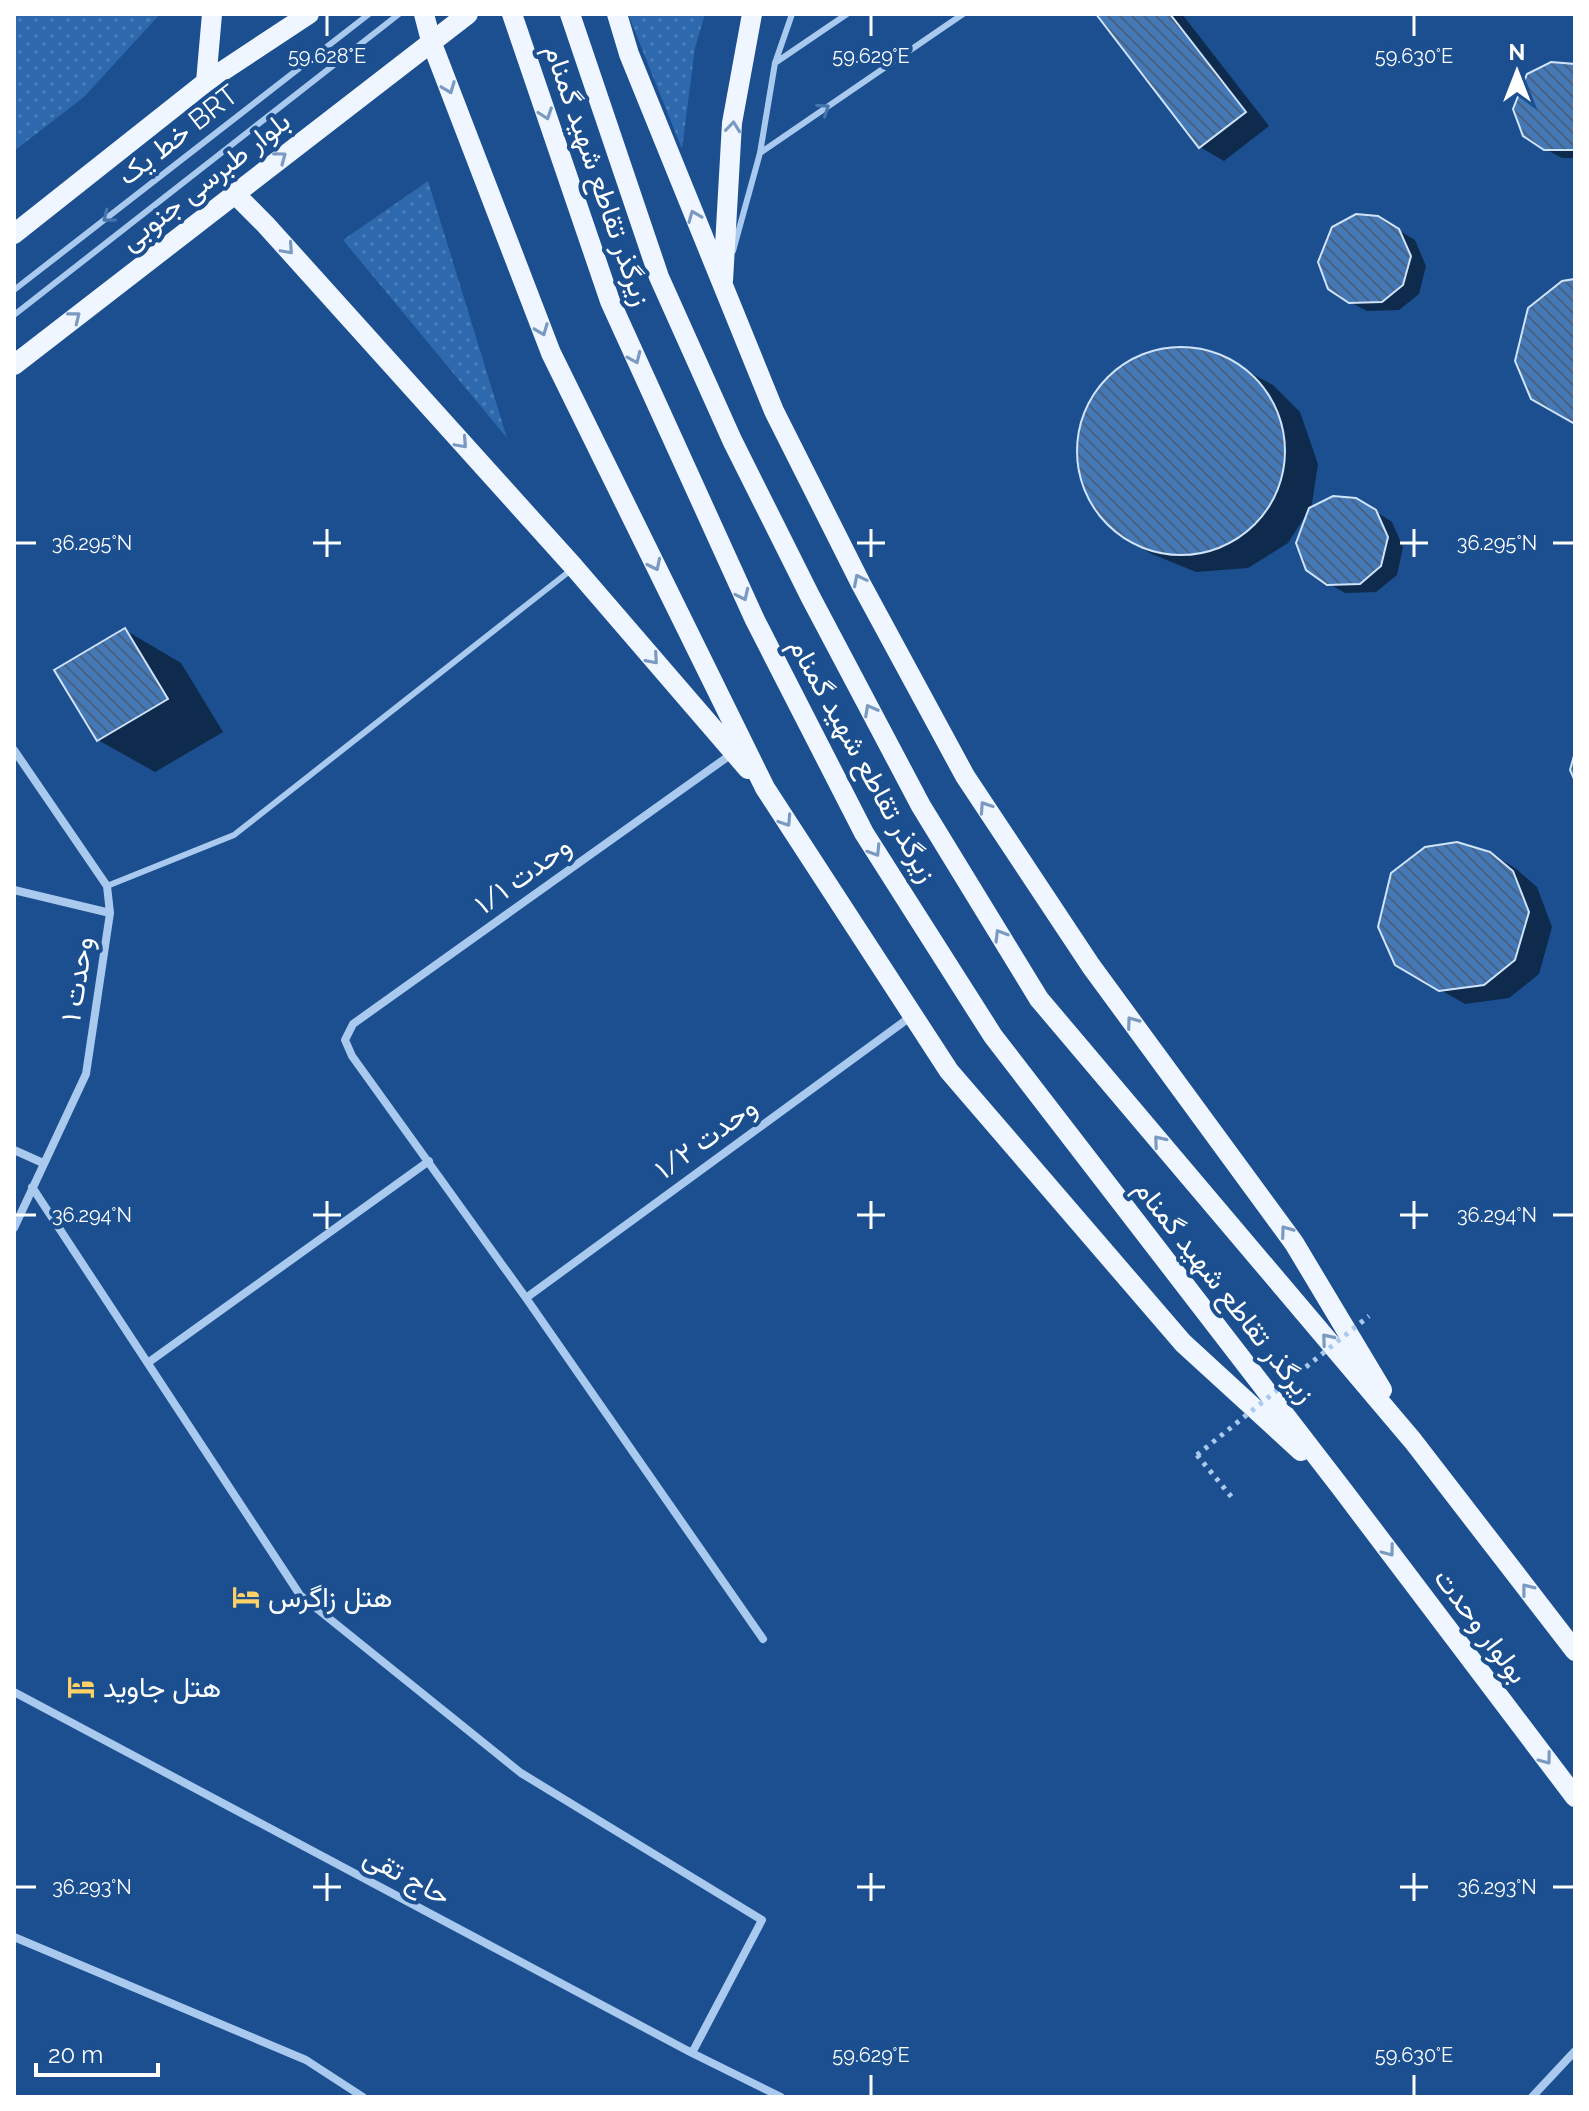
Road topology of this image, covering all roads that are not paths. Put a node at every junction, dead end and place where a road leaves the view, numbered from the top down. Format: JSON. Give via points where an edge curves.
{"nodes":[{"id":1,"x":212,"y":14,"type":"edge"},
{"id":2,"x":309,"y":14,"type":"edge"},
{"id":3,"x":369,"y":14,"type":"edge"},
{"id":4,"x":399,"y":14,"type":"edge"},
{"id":5,"x":424,"y":14,"type":"edge"},
{"id":6,"x":512,"y":14,"type":"edge"},
{"id":7,"x":570,"y":14,"type":"edge"},
{"id":8,"x":617,"y":14,"type":"edge"},
{"id":9,"x":752,"y":14,"type":"edge"},
{"id":10,"x":792,"y":14,"type":"edge"},
{"id":11,"x":847,"y":14,"type":"edge"},
{"id":12,"x":963,"y":14,"type":"edge"},
{"id":13,"x":461,"y":19,"type":"edge"},
{"id":14,"x":431,"y":41,"type":"junction"},
{"id":15,"x":775,"y":63,"type":"junction"},
{"id":16,"x":206,"y":82,"type":"junction"},
{"id":17,"x":760,"y":153,"type":"junction"},
{"id":18,"x":234,"y":193,"type":"junction"},
{"id":19,"x":14,"y":234,"type":"edge"},
{"id":20,"x":723,"y":289,"type":"junction"},
{"id":21,"x":14,"y":290,"type":"edge"},
{"id":22,"x":14,"y":315,"type":"edge"},
{"id":23,"x":14,"y":365,"type":"edge"},
{"id":24,"x":574,"y":567,"type":"junction"},
{"id":25,"x":14,"y":750,"type":"edge"},
{"id":26,"x":734,"y":752,"type":"junction"},
{"id":27,"x":765,"y":788,"type":"junction"},
{"id":28,"x":107,"y":886,"type":"junction"},
{"id":29,"x":14,"y":890,"type":"edge"},
{"id":30,"x":110,"y":913,"type":"junction"},
{"id":31,"x":913,"y":1015,"type":"junction"},
{"id":32,"x":14,"y":1150,"type":"edge"},
{"id":33,"x":429,"y":1161,"type":"junction"},
{"id":34,"x":43,"y":1163,"type":"junction"},
{"id":35,"x":32,"y":1187,"type":"junction"},
{"id":36,"x":14,"y":1228,"type":"edge"},
{"id":37,"x":526,"y":1298,"type":"junction"},
{"id":38,"x":149,"y":1362,"type":"junction"},
{"id":39,"x":1413,"y":1441,"type":"junction"},
{"id":40,"x":1342,"y":1489,"type":"junction"},
{"id":41,"x":763,"y":1639,"type":"dead end"},
{"id":42,"x":1575,"y":1651,"type":"edge"},
{"id":43,"x":14,"y":1692,"type":"edge"},
{"id":44,"x":1575,"y":1797,"type":"edge"},
{"id":45,"x":14,"y":1937,"type":"edge"},
{"id":46,"x":1575,"y":2051,"type":"edge"},
{"id":47,"x":692,"y":2053,"type":"junction"},
{"id":48,"x":363,"y":2097,"type":"edge"},
{"id":49,"x":781,"y":2097,"type":"edge"},
{"id":50,"x":1532,"y":2097,"type":"edge"}],
"edges":[{"from":1,"to":16,"type":"main road"},
{"from":2,"to":16,"type":"main road"},
{"from":3,"to":21,"type":"lane","name":"خط یک BRT","one_way":true},
{"from":4,"to":22,"type":"lane","name":"خط یک BRT"},
{"from":5,"to":14,"type":"main road"},
{"from":6,"to":40,"type":"main road","name":"زیرگذر تقاطع شهید گمنام","one_way":true,"via":[[610,301],[755,620],[864,833],[993,1036]]},
{"from":39,"to":7,"type":"main road","name":"زیرگذر تقاطع شهید گمنام","one_way":true,"via":[[1039,999],[921,806],[738,453],[659,277]]},
{"from":20,"to":8,"type":"main road","one_way":true},
{"from":20,"to":9,"type":"main road","one_way":true,"via":[[732,123]]},
{"from":10,"to":15,"type":"lane"},
{"from":11,"to":15,"type":"lane"},
{"from":17,"to":12,"type":"lane","one_way":true},
{"from":13,"to":14,"type":"main road","name":"بلوار طبرسی جنوبی"},
{"from":18,"to":14,"type":"main road","name":"بلوار طبرسی جنوبی","one_way":true},
{"from":14,"to":27,"type":"main road","one_way":true,"via":[[551,353]]},
{"from":15,"to":17,"type":"lane"},
{"from":16,"to":19,"type":"main road"},
{"from":17,"to":20,"type":"lane"},
{"from":23,"to":18,"type":"main road","name":"بلوار طبرسی جنوبی","one_way":true},
{"from":18,"to":24,"type":"main road","one_way":true},
{"from":39,"to":20,"type":"main road","one_way":true,"via":[[1294,1243],[1091,966],[965,776],[788,438]]},
{"from":24,"to":26,"type":"main road","one_way":true},
{"from":24,"to":28,"type":"lane","via":[[234,835]]},
{"from":25,"to":28,"type":"street","name":"وحدت ۱"},
{"from":26,"to":27,"type":"main road"},
{"from":26,"to":33,"type":"street","name":"وحدت ۱/۱","via":[[353,1024],[345,1040],[352,1056]]},
{"from":27,"to":31,"type":"main road","one_way":true},
{"from":28,"to":30,"type":"street","name":"وحدت ۱"},
{"from":29,"to":30,"type":"street"},
{"from":30,"to":34,"type":"street","name":"وحدت ۱","via":[[86,1074]]},
{"from":31,"to":37,"type":"street","name":"وحدت ۱/۲"},
{"from":31,"to":40,"type":"main road","via":[[949,1071],[1183,1343]]},
{"from":32,"to":34,"type":"street"},
{"from":33,"to":37,"type":"street"},
{"from":33,"to":38,"type":"street"},
{"from":34,"to":35,"type":"street","name":"وحدت ۱"},
{"from":35,"to":36,"type":"street","name":"وحدت ۱"},
{"from":35,"to":38,"type":"street"},
{"from":37,"to":41,"type":"street"},
{"from":38,"to":47,"type":"street","via":[[300,1595],[521,1773],[762,1920]]},
{"from":42,"to":39,"type":"main road","name":"بولوار وحدت","one_way":true},
{"from":40,"to":44,"type":"main road","name":"بولوار وحدت","one_way":true},
{"from":43,"to":47,"type":"street","name":"حاج تقی"},
{"from":45,"to":48,"type":"street","via":[[306,2060]]},
{"from":46,"to":50,"type":"street"},
{"from":47,"to":49,"type":"street","name":"حاج تقی"}]}
